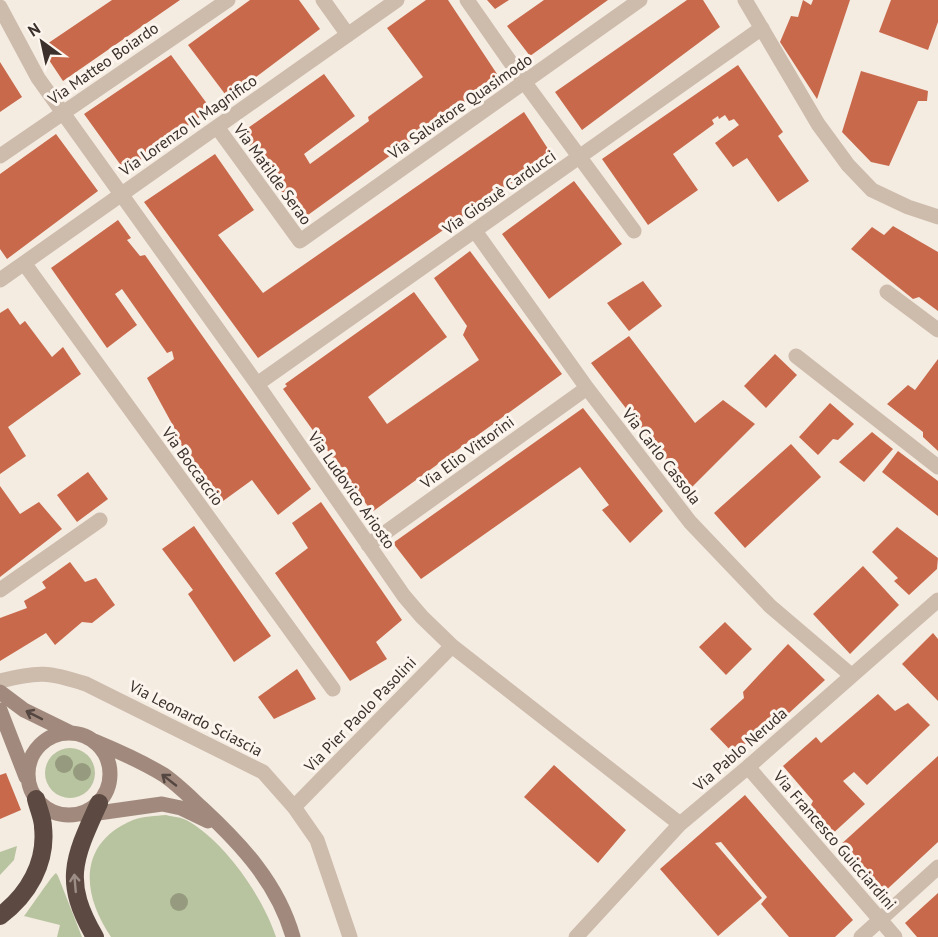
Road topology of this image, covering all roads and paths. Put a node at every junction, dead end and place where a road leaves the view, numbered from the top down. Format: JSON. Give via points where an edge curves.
{"nodes":[{"id":1,"x":323,"y":0,"type":"edge"},
{"id":2,"x":397,"y":0,"type":"edge"},
{"id":3,"x":467,"y":0,"type":"edge"},
{"id":4,"x":640,"y":0,"type":"edge"},
{"id":5,"x":745,"y":0,"type":"edge"},
{"id":6,"x":218,"y":3,"type":"edge"},
{"id":7,"x":0,"y":7,"type":"edge"},
{"id":8,"x":762,"y":28,"type":"junction"},
{"id":9,"x":348,"y":35,"type":"junction"},
{"id":10,"x":525,"y":83,"type":"junction"},
{"id":11,"x":63,"y":112,"type":"junction"},
{"id":12,"x":217,"y":127,"type":"junction"},
{"id":13,"x":0,"y":156,"type":"edge"},
{"id":14,"x":579,"y":157,"type":"junction"},
{"id":15,"x":120,"y":195,"type":"junction"},
{"id":16,"x":938,"y":216,"type":"edge"},
{"id":17,"x":475,"y":231,"type":"junction"},
{"id":18,"x":634,"y":231,"type":"dead end"},
{"id":19,"x":300,"y":242,"type":"joint"},
{"id":20,"x":24,"y":263,"type":"junction"},
{"id":21,"x":0,"y":280,"type":"edge"},
{"id":22,"x":887,"y":292,"type":"dead end"},
{"id":23,"x":938,"y":330,"type":"edge"},
{"id":24,"x":796,"y":356,"type":"dead end"},
{"id":25,"x":257,"y":384,"type":"junction"},
{"id":26,"x":587,"y":388,"type":"junction"},
{"id":27,"x":938,"y":466,"type":"edge"},
{"id":28,"x":100,"y":520,"type":"dead end"},
{"id":29,"x":368,"y":546,"type":"junction"},
{"id":30,"x":0,"y":590,"type":"edge"},
{"id":31,"x":938,"y":600,"type":"edge"},
{"id":32,"x":452,"y":646,"type":"junction"},
{"id":33,"x":851,"y":675,"type":"junction"},
{"id":34,"x":0,"y":681,"type":"edge"},
{"id":35,"x":333,"y":689,"type":"dead end"},
{"id":36,"x":0,"y":692,"type":"edge"},
{"id":37,"x":0,"y":710,"type":"edge"},
{"id":38,"x":71,"y":733,"type":"junction"},
{"id":39,"x":94,"y":741,"type":"junction"},
{"id":40,"x":748,"y":767,"type":"junction"},
{"id":41,"x":33,"y":793,"type":"junction"},
{"id":42,"x":294,"y":807,"type":"junction"},
{"id":43,"x":96,"y":809,"type":"junction"},
{"id":44,"x":680,"y":824,"type":"junction"},
{"id":45,"x":229,"y":833,"type":"junction"},
{"id":46,"x":938,"y":867,"type":"edge"},
{"id":47,"x":0,"y":916,"type":"edge"},
{"id":48,"x":880,"y":920,"type":"junction"},
{"id":49,"x":96,"y":937,"type":"edge"},
{"id":50,"x":293,"y":937,"type":"edge"},
{"id":51,"x":350,"y":937,"type":"edge"},
{"id":52,"x":576,"y":937,"type":"edge"},
{"id":53,"x":861,"y":937,"type":"edge"},
{"id":54,"x":895,"y":937,"type":"edge"}],
"edges":[{"from":1,"to":9,"type":"street"},
{"from":2,"to":9,"type":"street","name":"Via Lorenzo Il Magnifico"},
{"from":3,"to":10,"type":"street"},
{"from":4,"to":10,"type":"street","name":"Via Salvatore Quasimodo"},
{"from":5,"to":8,"type":"street"},
{"from":6,"to":11,"type":"street","name":"Via Matteo Boiardo"},
{"from":7,"to":11,"type":"street","name":"Via Ludovico Ariosto","via":[[38,78]]},
{"from":8,"to":14,"type":"street","name":"Via Giosuè Carducci"},
{"from":8,"to":16,"type":"street","via":[[818,124],[848,165],[872,190]]},
{"from":9,"to":12,"type":"street","name":"Via Lorenzo Il Magnifico"},
{"from":10,"to":14,"type":"street"},
{"from":10,"to":19,"type":"street","name":"Via Salvatore Quasimodo"},
{"from":11,"to":13,"type":"street","name":"Via Matteo Boiardo"},
{"from":11,"to":15,"type":"street","name":"Via Ludovico Ariosto"},
{"from":12,"to":15,"type":"street","name":"Via Lorenzo Il Magnifico"},
{"from":12,"to":19,"type":"street","name":"Via Matilde Serao"},
{"from":14,"to":17,"type":"street","name":"Via Giosuè Carducci"},
{"from":14,"to":18,"type":"street"},
{"from":15,"to":20,"type":"street","name":"Via Lorenzo Il Magnifico"},
{"from":15,"to":25,"type":"street","name":"Via Ludovico Ariosto"},
{"from":17,"to":25,"type":"street","name":"Via Giosuè Carducci"},
{"from":17,"to":26,"type":"street","name":"Via Carlo Cassola"},
{"from":20,"to":21,"type":"street","name":"Via Lorenzo Il Magnifico"},
{"from":20,"to":35,"type":"street","name":"Via Boccaccio"},
{"from":22,"to":23,"type":"street"},
{"from":24,"to":27,"type":"street"},
{"from":25,"to":29,"type":"street","name":"Via Ludovico Ariosto"},
{"from":26,"to":29,"type":"street","name":"Via Elio Vittorini"},
{"from":26,"to":33,"type":"street","name":"Via Carlo Cassola","via":[[690,522],[770,606]]},
{"from":28,"to":30,"type":"street"},
{"from":29,"to":32,"type":"street","name":"Via Ludovico Ariosto","via":[[422,618]]},
{"from":31,"to":33,"type":"street","name":"Via Pablo Neruda"},
{"from":32,"to":42,"type":"street","name":"Via Pier Paolo Pasolini"},
{"from":32,"to":44,"type":"street","name":"Via Ludovico Ariosto"},
{"from":33,"to":40,"type":"street","name":"Via Pablo Neruda"},
{"from":34,"to":42,"type":"street","name":"Via Leonardo Sciascia","via":[[29,674],[56,675],[86,684],[263,772]]},
{"from":38,"to":36,"type":"main road","one_way":true,"via":[[24,710]]},
{"from":37,"to":41,"type":"main road"},
{"from":38,"to":39,"type":"main road"},
{"from":38,"to":41,"type":"main road","via":[[46,740],[36,749],[28,774]]},
{"from":39,"to":43,"type":"main road","via":[[109,762],[111,777]]},
{"from":45,"to":39,"type":"main road","one_way":true,"via":[[166,777]]},
{"from":40,"to":44,"type":"street","name":"Via Pablo Neruda"},
{"from":40,"to":48,"type":"street","name":"Via Francesco Guicciardini"},
{"from":41,"to":43,"type":"main road","via":[[53,813],[74,816]]},
{"from":41,"to":47,"type":"highway","via":[[44,825],[44,849],[18,903]]},
{"from":42,"to":51,"type":"street","name":"Via Leonardo Sciascia","via":[[317,840]]},
{"from":43,"to":45,"type":"main road","via":[[162,804],[181,808]]},
{"from":49,"to":43,"type":"highway","one_way":true,"via":[[78,902],[73,879],[77,853]]},
{"from":44,"to":52,"type":"street","name":"Via Pablo Neruda"},
{"from":45,"to":50,"type":"main road","via":[[269,883],[287,915]]},
{"from":46,"to":48,"type":"street"},
{"from":48,"to":53,"type":"street"},
{"from":48,"to":54,"type":"street","name":"Via Francesco Guicciardini"}]}
